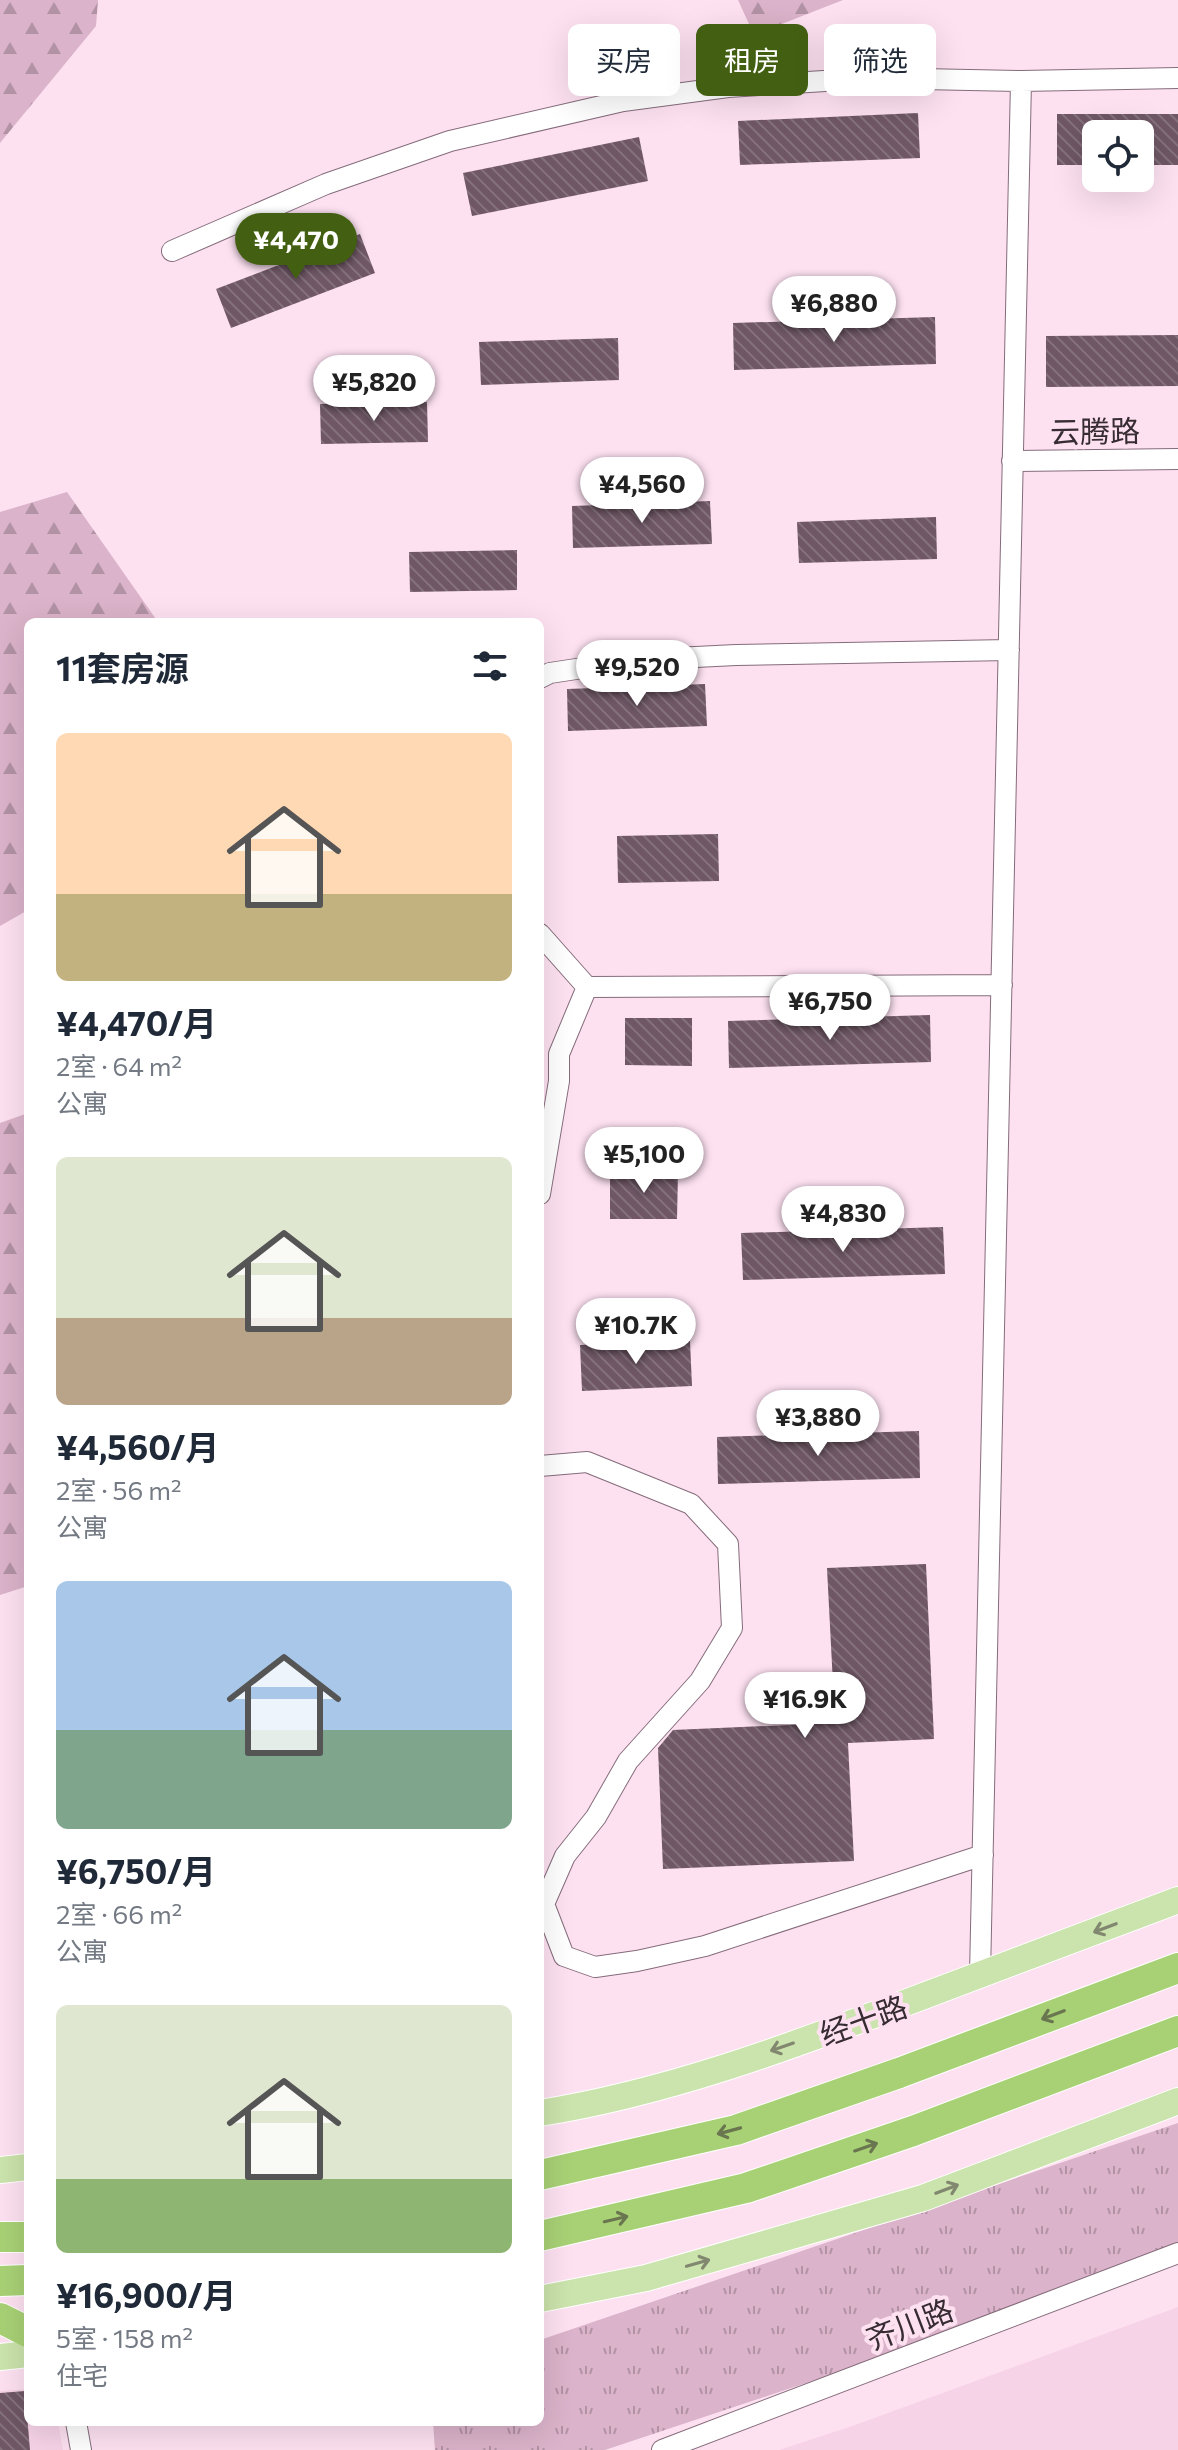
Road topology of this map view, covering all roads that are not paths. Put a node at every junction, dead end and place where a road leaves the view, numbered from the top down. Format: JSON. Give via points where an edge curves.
{"nodes":[{"id":1,"x":1178,"y":78,"type":"edge"},
{"id":2,"x":1021,"y":81,"type":"junction"},
{"id":3,"x":172,"y":251,"type":"dead end"},
{"id":4,"x":1178,"y":459,"type":"edge"},
{"id":5,"x":1012,"y":461,"type":"junction"},
{"id":6,"x":1009,"y":650,"type":"junction"},
{"id":7,"x":544,"y":676,"type":"edge"},
{"id":8,"x":544,"y":939,"type":"edge"},
{"id":9,"x":1002,"y":985,"type":"junction"},
{"id":10,"x":587,"y":987,"type":"junction"},
{"id":11,"x":544,"y":1170,"type":"edge"},
{"id":12,"x":544,"y":1466,"type":"edge"},
{"id":13,"x":983,"y":1855,"type":"junction"},
{"id":14,"x":1178,"y":1900,"type":"edge"},
{"id":15,"x":544,"y":1904,"type":"edge"},
{"id":16,"x":544,"y":1904,"type":"edge"},
{"id":17,"x":1178,"y":1968,"type":"edge"},
{"id":18,"x":980,"y":1975,"type":"junction"},
{"id":19,"x":1178,"y":2031,"type":"edge"},
{"id":20,"x":1178,"y":2101,"type":"edge"},
{"id":21,"x":544,"y":2112,"type":"edge"},
{"id":22,"x":24,"y":2167,"type":"edge"},
{"id":23,"x":0,"y":2170,"type":"edge"},
{"id":24,"x":544,"y":2174,"type":"edge"},
{"id":25,"x":544,"y":2235,"type":"edge"},
{"id":26,"x":0,"y":2237,"type":"edge"},
{"id":27,"x":24,"y":2237,"type":"edge"},
{"id":28,"x":1178,"y":2253,"type":"edge"},
{"id":29,"x":24,"y":2280,"type":"edge"},
{"id":30,"x":0,"y":2281,"type":"edge"},
{"id":31,"x":544,"y":2298,"type":"edge"},
{"id":32,"x":0,"y":2318,"type":"edge"},
{"id":33,"x":24,"y":2330,"type":"edge"},
{"id":34,"x":24,"y":2354,"type":"edge"},
{"id":35,"x":0,"y":2357,"type":"edge"},
{"id":36,"x":77,"y":2426,"type":"edge"},
{"id":37,"x":81,"y":2450,"type":"edge"},
{"id":38,"x":662,"y":2450,"type":"edge"}],
"edges":[{"from":1,"to":2,"type":"street"},
{"from":2,"to":3,"type":"street","via":[[873,78],[728,87],[623,101],[450,141],[326,184]]},
{"from":2,"to":5,"type":"street"},
{"from":4,"to":5,"type":"street","name":"云腾路"},
{"from":5,"to":6,"type":"street"},
{"from":6,"to":7,"type":"street","via":[[635,660]]},
{"from":6,"to":9,"type":"street"},
{"from":8,"to":10,"type":"street"},
{"from":9,"to":10,"type":"street"},
{"from":9,"to":13,"type":"street"},
{"from":10,"to":11,"type":"street","via":[[559,1054]]},
{"from":12,"to":16,"type":"street","via":[[587,1462],[691,1504],[728,1544],[732,1628],[700,1681],[628,1761],[596,1817],[565,1856]]},
{"from":13,"to":15,"type":"street","via":[[705,1946],[595,1967],[564,1956]]},
{"from":13,"to":18,"type":"street"},
{"from":14,"to":18,"type":"main road","name":"经十路","one_way":true},
{"from":17,"to":24,"type":"highway","name":"经十路","one_way":true,"via":[[736,2130]]},
{"from":18,"to":21,"type":"main road","name":"经十路","one_way":true,"via":[[705,2074]]},
{"from":25,"to":19,"type":"highway","one_way":true,"via":[[746,2188]]},
{"from":31,"to":20,"type":"main road","one_way":true,"via":[[646,2278],[923,2198]]},
{"from":22,"to":23,"type":"main road"},
{"from":26,"to":27,"type":"highway"},
{"from":28,"to":38,"type":"street","name":"齐川路"},
{"from":29,"to":30,"type":"highway"},
{"from":32,"to":33,"type":"highway"},
{"from":34,"to":35,"type":"main road"},
{"from":36,"to":37,"type":"street"}]}
